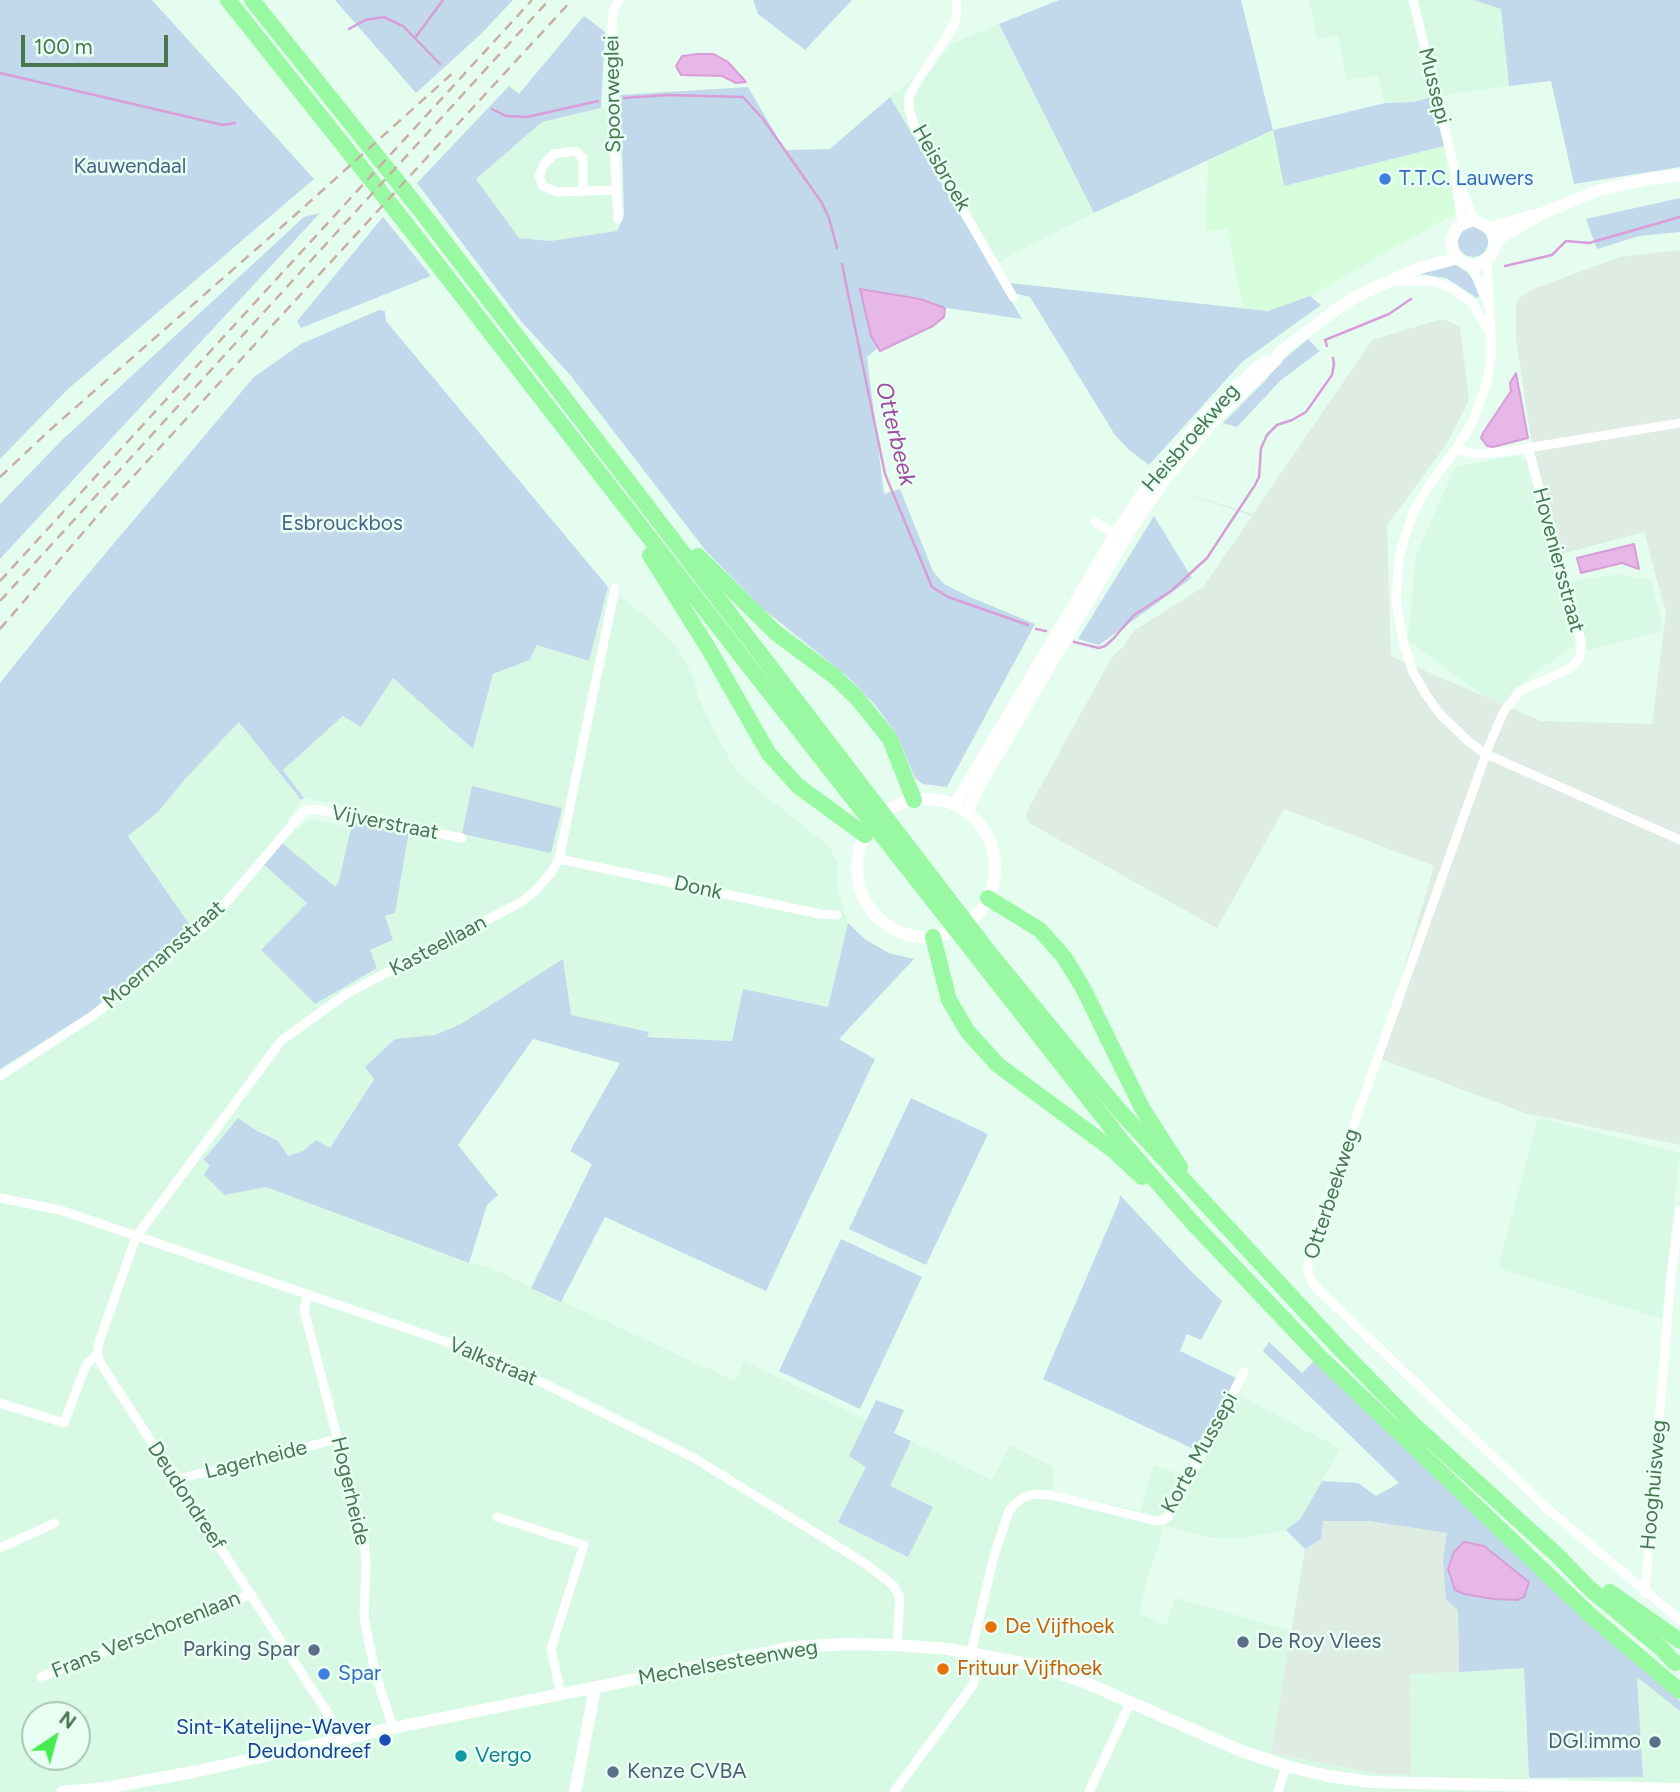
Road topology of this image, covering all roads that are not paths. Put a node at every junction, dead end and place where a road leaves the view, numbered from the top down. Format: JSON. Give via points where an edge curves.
{"nodes":[{"id":1,"x":228,"y":0,"type":"edge"},
{"id":2,"x":252,"y":0,"type":"edge"},
{"id":3,"x":619,"y":0,"type":"edge"},
{"id":4,"x":956,"y":0,"type":"edge"},
{"id":5,"x":1413,"y":0,"type":"edge"},
{"id":6,"x":1680,"y":175,"type":"edge"},
{"id":7,"x":583,"y":189,"type":"junction"},
{"id":8,"x":617,"y":190,"type":"junction"},
{"id":9,"x":1543,"y":212,"type":"junction"},
{"id":10,"x":618,"y":219,"type":"dead end"},
{"id":11,"x":1468,"y":222,"type":"junction"},
{"id":12,"x":1489,"y":228,"type":"junction"},
{"id":13,"x":1495,"y":244,"type":"junction"},
{"id":14,"x":1451,"y":245,"type":"junction"},
{"id":15,"x":1457,"y":258,"type":"junction"},
{"id":16,"x":1487,"y":260,"type":"junction"},
{"id":17,"x":1471,"y":265,"type":"junction"},
{"id":18,"x":1419,"y":268,"type":"junction"},
{"id":19,"x":1384,"y":283,"type":"junction"},
{"id":20,"x":1013,"y":297,"type":"dead end"},
{"id":21,"x":1490,"y":307,"type":"junction"},
{"id":22,"x":1491,"y":334,"type":"junction"},
{"id":23,"x":1680,"y":423,"type":"edge"},
{"id":24,"x":1528,"y":448,"type":"junction"},
{"id":25,"x":1456,"y":449,"type":"junction"},
{"id":26,"x":1095,"y":522,"type":"dead end"},
{"id":27,"x":642,"y":529,"type":"junction"},
{"id":28,"x":669,"y":533,"type":"junction"},
{"id":29,"x":1119,"y":538,"type":"junction"},
{"id":30,"x":615,"y":588,"type":"dead end"},
{"id":31,"x":1011,"y":722,"type":"junction"},
{"id":32,"x":1486,"y":754,"type":"junction"},
{"id":33,"x":915,"y":800,"type":"junction"},
{"id":34,"x":955,"y":805,"type":"junction"},
{"id":35,"x":307,"y":810,"type":"joint"},
{"id":36,"x":967,"y":813,"type":"junction"},
{"id":37,"x":865,"y":835,"type":"junction"},
{"id":38,"x":462,"y":838,"type":"dead end"},
{"id":39,"x":1680,"y":840,"type":"edge"},
{"id":40,"x":559,"y":859,"type":"junction"},
{"id":41,"x":988,"y":898,"type":"junction"},
{"id":42,"x":837,"y":915,"type":"dead end"},
{"id":43,"x":933,"y":937,"type":"junction"},
{"id":44,"x":986,"y":960,"type":"junction"},
{"id":45,"x":0,"y":1076,"type":"edge"},
{"id":46,"x":1197,"y":1195,"type":"junction"},
{"id":47,"x":1169,"y":1196,"type":"junction"},
{"id":48,"x":0,"y":1198,"type":"edge"},
{"id":49,"x":1680,"y":1210,"type":"edge"},
{"id":50,"x":136,"y":1237,"type":"junction"},
{"id":51,"x":307,"y":1296,"type":"junction"},
{"id":52,"x":97,"y":1354,"type":"junction"},
{"id":53,"x":1244,"y":1372,"type":"dead end"},
{"id":54,"x":0,"y":1403,"type":"edge"},
{"id":55,"x":338,"y":1439,"type":"junction"},
{"id":56,"x":174,"y":1480,"type":"junction"},
{"id":57,"x":497,"y":1517,"type":"dead end"},
{"id":58,"x":55,"y":1523,"type":"dead end"},
{"id":59,"x":1511,"y":1538,"type":"junction"},
{"id":60,"x":0,"y":1548,"type":"edge"},
{"id":61,"x":1558,"y":1556,"type":"junction"},
{"id":62,"x":1645,"y":1593,"type":"junction"},
{"id":63,"x":251,"y":1594,"type":"junction"},
{"id":64,"x":1680,"y":1620,"type":"edge"},
{"id":65,"x":1680,"y":1641,"type":"edge"},
{"id":66,"x":897,"y":1645,"type":"junction"},
{"id":67,"x":977,"y":1654,"type":"junction"},
{"id":68,"x":41,"y":1677,"type":"dead end"},
{"id":69,"x":595,"y":1688,"type":"junction"},
{"id":70,"x":1680,"y":1691,"type":"edge"},
{"id":71,"x":561,"y":1695,"type":"junction"},
{"id":72,"x":1131,"y":1701,"type":"junction"},
{"id":73,"x":393,"y":1728,"type":"junction"},
{"id":74,"x":345,"y":1740,"type":"junction"},
{"id":75,"x":1286,"y":1766,"type":"junction"},
{"id":76,"x":1680,"y":1789,"type":"edge"},
{"id":77,"x":1634,"y":1790,"type":"edge"},
{"id":78,"x":62,"y":1792,"type":"edge"},
{"id":79,"x":575,"y":1792,"type":"edge"},
{"id":80,"x":894,"y":1792,"type":"edge"},
{"id":81,"x":1089,"y":1792,"type":"edge"},
{"id":82,"x":1278,"y":1792,"type":"edge"}],
"edges":[{"from":1,"to":27,"type":"highway"},
{"from":2,"to":28,"type":"highway"},
{"from":3,"to":8,"type":"street","name":"Spoorweglei","via":[[612,22]]},
{"from":4,"to":20,"type":"street","name":"Heisbroek","via":[[953,27],[917,82],[909,109]]},
{"from":5,"to":11,"type":"street","name":"Mussepi"},
{"from":6,"to":9,"type":"main road","via":[[1600,190]]},
{"from":7,"to":7,"type":"street","name":"Spoorweglei","via":[[583,158],[575,151],[554,154],[544,164],[539,176],[542,186],[556,192]]},
{"from":7,"to":8,"type":"street","name":"Spoorweglei"},
{"from":8,"to":10,"type":"street","name":"Spoorweglei"},
{"from":9,"to":12,"type":"main road"},
{"from":9,"to":13,"type":"main road"},
{"from":11,"to":12,"type":"main road"},
{"from":11,"to":14,"type":"main road","name":"Heisbroekweg","via":[[1452,235]]},
{"from":12,"to":13,"type":"main road"},
{"from":13,"to":16,"type":"main road"},
{"from":14,"to":15,"type":"main road"},
{"from":14,"to":18,"type":"main road","name":"Heisbroekweg"},
{"from":15,"to":17,"type":"main road"},
{"from":15,"to":18,"type":"main road","name":"Heisbroekweg"},
{"from":16,"to":17,"type":"main road"},
{"from":16,"to":21,"type":"street"},
{"from":17,"to":21,"type":"street"},
{"from":18,"to":19,"type":"main road","name":"Heisbroekweg"},
{"from":19,"to":22,"type":"street","via":[[1410,279],[1453,288],[1473,304]]},
{"from":19,"to":29,"type":"main road","name":"Heisbroekweg","via":[[1337,309],[1280,352],[1215,419]]},
{"from":21,"to":22,"type":"street"},
{"from":22,"to":25,"type":"street","via":[[1487,382],[1473,421]]},
{"from":23,"to":24,"type":"street"},
{"from":24,"to":25,"type":"street","via":[[1487,454]]},
{"from":24,"to":32,"type":"street","name":"Hoveniersstraat","via":[[1580,641],[1580,658],[1569,669],[1520,691],[1504,711]]},
{"from":25,"to":32,"type":"street","via":[[1414,511],[1399,559],[1396,602],[1404,645],[1425,693],[1455,730]]},
{"from":26,"to":29,"type":"street"},
{"from":27,"to":37,"type":"highway","via":[[649,553],[769,754],[805,791]]},
{"from":27,"to":44,"type":"highway"},
{"from":28,"to":33,"type":"highway","via":[[776,634],[857,698],[890,739]]},
{"from":28,"to":44,"type":"highway"},
{"from":29,"to":31,"type":"main road","name":"Heisbroekweg"},
{"from":30,"to":40,"type":"street","name":"Kasteellaan"},
{"from":31,"to":34,"type":"main road","name":"Heisbroekweg"},
{"from":31,"to":36,"type":"main road","name":"Heisbroekweg"},
{"from":32,"to":39,"type":"street"},
{"from":32,"to":62,"type":"street","name":"Otterbeekweg","via":[[1314,1236],[1308,1272],[1313,1284],[1550,1511]]},
{"from":33,"to":34,"type":"main road"},
{"from":33,"to":37,"type":"main road","via":[[882,814]]},
{"from":34,"to":36,"type":"main road"},
{"from":35,"to":38,"type":"street","name":"Vijverstraat"},
{"from":35,"to":45,"type":"street","name":"Moermansstraat","via":[[213,918],[94,1015]]},
{"from":36,"to":41,"type":"main road","via":[[985,832],[994,857],[995,877]]},
{"from":37,"to":43,"type":"main road","via":[[857,875],[870,909],[899,932]]},
{"from":40,"to":42,"type":"street","name":"Donk"},
{"from":40,"to":50,"type":"street","name":"Kasteellaan","via":[[521,902],[345,994],[281,1041]]},
{"from":41,"to":43,"type":"main road","via":[[967,924]]},
{"from":41,"to":46,"type":"highway","via":[[1040,930],[1064,957],[1142,1108]]},
{"from":43,"to":47,"type":"highway","via":[[949,1000],[968,1032],[998,1065]]},
{"from":44,"to":46,"type":"highway"},
{"from":44,"to":47,"type":"highway","via":[[1088,1100]]},
{"from":46,"to":61,"type":"highway","via":[[1414,1425]]},
{"from":47,"to":59,"type":"highway","via":[[1319,1356]]},
{"from":48,"to":50,"type":"street","name":"Valkstraat","via":[[60,1210]]},
{"from":49,"to":62,"type":"street","name":"Hooghuisweg"},
{"from":50,"to":51,"type":"street","name":"Valkstraat"},
{"from":50,"to":52,"type":"street"},
{"from":51,"to":55,"type":"street","name":"Hogerheide","via":[[304,1310]]},
{"from":51,"to":66,"type":"street","name":"Valkstraat","via":[[491,1357],[694,1458],[893,1585],[900,1597]]},
{"from":52,"to":54,"type":"street","via":[[86,1365],[64,1423]]},
{"from":52,"to":56,"type":"street","name":"Deudondreef"},
{"from":53,"to":67,"type":"street","name":"Korte Mussepi","via":[[1163,1520],[1051,1495],[1034,1494],[1014,1505],[994,1556]]},
{"from":55,"to":56,"type":"street","name":"Lagerheide"},
{"from":55,"to":73,"type":"street","name":"Hogerheide","via":[[364,1540],[364,1618]]},
{"from":56,"to":63,"type":"street","name":"Deudondreef"},
{"from":57,"to":71,"type":"street","via":[[584,1545],[551,1649]]},
{"from":58,"to":60,"type":"street"},
{"from":59,"to":61,"type":"highway","via":[[1675,1663]]},
{"from":59,"to":70,"type":"highway","via":[[1590,1615]]},
{"from":61,"to":65,"type":"highway"},
{"from":62,"to":64,"type":"street","name":"Otterbeekweg"},
{"from":63,"to":68,"type":"street","name":"Frans Verschorenlaan"},
{"from":63,"to":74,"type":"street","name":"Deudondreef"},
{"from":66,"to":67,"type":"main road","name":"Mechelsesteenweg"},
{"from":66,"to":69,"type":"main road","name":"Mechelsesteenweg","via":[[795,1647]]},
{"from":67,"to":72,"type":"main road","name":"Mechelsesteenweg","via":[[1033,1665]]},
{"from":67,"to":80,"type":"street","via":[[973,1685]]},
{"from":69,"to":71,"type":"main road","name":"Mechelsesteenweg"},
{"from":69,"to":79,"type":"main road"},
{"from":71,"to":73,"type":"main road","name":"Mechelsesteenweg"},
{"from":72,"to":75,"type":"main road","name":"Mechelsesteenweg"},
{"from":72,"to":81,"type":"street"},
{"from":73,"to":74,"type":"main road","name":"Mechelsesteenweg"},
{"from":74,"to":78,"type":"main road","name":"Mechelsesteenweg","via":[[106,1788]]},
{"from":75,"to":77,"type":"main road","name":"Mechelsesteenweg","via":[[1371,1782]]},
{"from":75,"to":82,"type":"street"},
{"from":76,"to":77,"type":"main road","name":"Mechelsesteenweg"}]}
